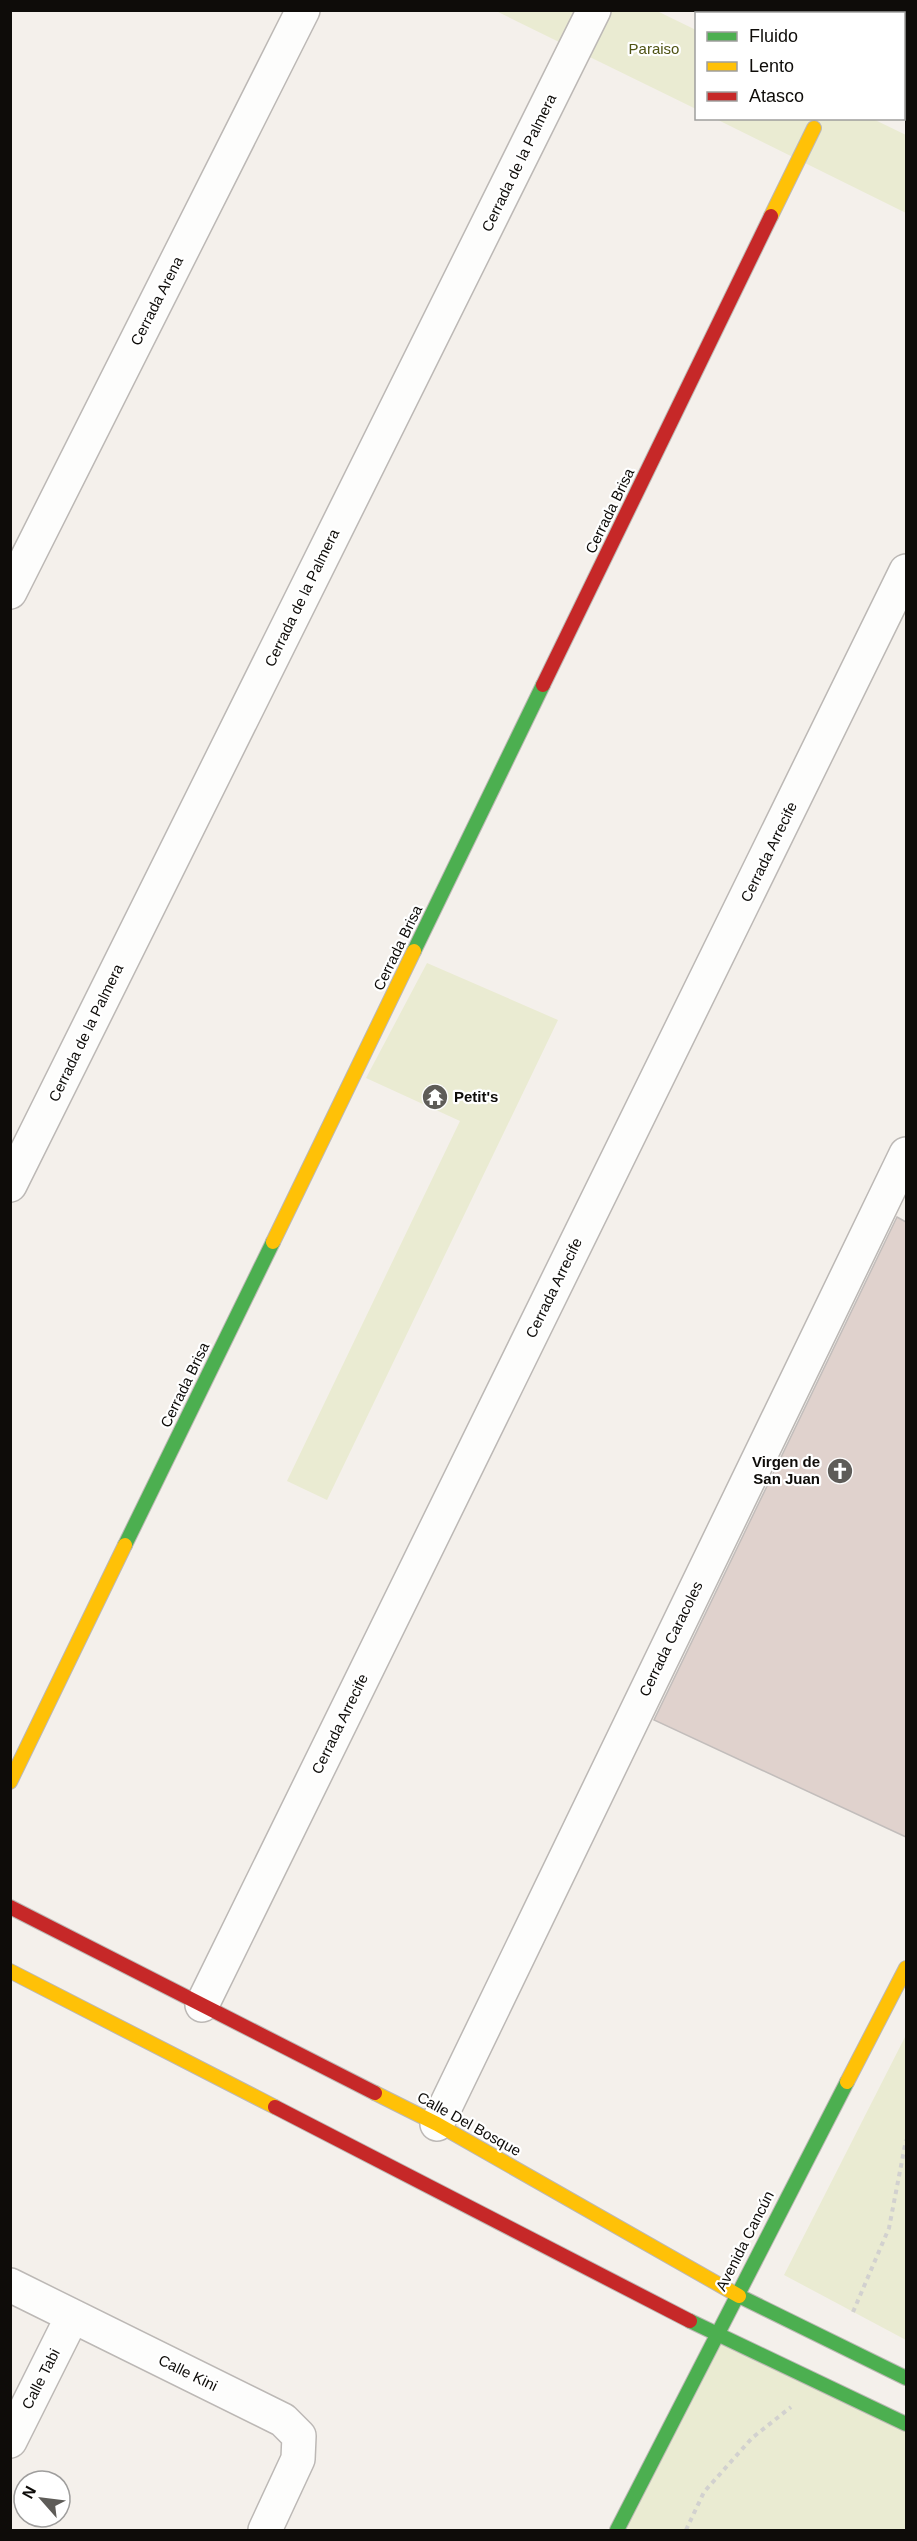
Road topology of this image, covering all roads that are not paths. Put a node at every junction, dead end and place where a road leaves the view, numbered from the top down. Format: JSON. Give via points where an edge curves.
{"nodes":[{"id":1,"x":303,"y":10,"type":"edge"},
{"id":2,"x":594,"y":10,"type":"edge"},
{"id":3,"x":814,"y":128,"type":"dead end"},
{"id":4,"x":906,"y":572,"type":"edge"},
{"id":5,"x":10,"y":592,"type":"edge"},
{"id":6,"x":906,"y":1154,"type":"edge"},
{"id":7,"x":10,"y":1185,"type":"edge"},
{"id":8,"x":10,"y":1782,"type":"edge"},
{"id":9,"x":10,"y":1907,"type":"edge"},
{"id":10,"x":906,"y":1968,"type":"edge"},
{"id":11,"x":10,"y":1971,"type":"edge"},
{"id":12,"x":202,"y":2005,"type":"junction"},
{"id":13,"x":436,"y":2124,"type":"junction"},
{"id":14,"x":10,"y":2285,"type":"edge"},
{"id":15,"x":736,"y":2294,"type":"junction"},
{"id":16,"x":72,"y":2317,"type":"junction"},
{"id":17,"x":717,"y":2335,"type":"junction"},
{"id":18,"x":906,"y":2378,"type":"edge"},
{"id":19,"x":906,"y":2424,"type":"edge"},
{"id":20,"x":10,"y":2441,"type":"edge"},
{"id":21,"x":265,"y":2530,"type":"edge"},
{"id":22,"x":616,"y":2530,"type":"edge"}],
"edges":[{"from":1,"to":5,"type":"street","name":"Cerrada Arena"},
{"from":2,"to":7,"type":"street","name":"Cerrada de la Palmera"},
{"from":3,"to":8,"type":"street","name":"Cerrada Brisa"},
{"from":4,"to":12,"type":"street","name":"Cerrada Arrecife"},
{"from":6,"to":13,"type":"street","name":"Cerrada Caracoles"},
{"from":9,"to":12,"type":"street","name":"Calle Del Bosque"},
{"from":10,"to":15,"type":"street","name":"Avenida Cancún"},
{"from":11,"to":17,"type":"street"},
{"from":12,"to":13,"type":"street","name":"Calle Del Bosque"},
{"from":13,"to":15,"type":"street","name":"Calle Del Bosque"},
{"from":14,"to":16,"type":"street","name":"Calle Kini"},
{"from":15,"to":17,"type":"street","name":"Avenida Cancún"},
{"from":15,"to":18,"type":"street","name":"Calle Del Bosque"},
{"from":16,"to":20,"type":"street","name":"Calle Tabi"},
{"from":16,"to":21,"type":"street","name":"Calle Kini","via":[[283,2420],[299,2436],[298,2459]]},
{"from":17,"to":19,"type":"street"},
{"from":17,"to":22,"type":"street","name":"Avenida Cancún"}]}
